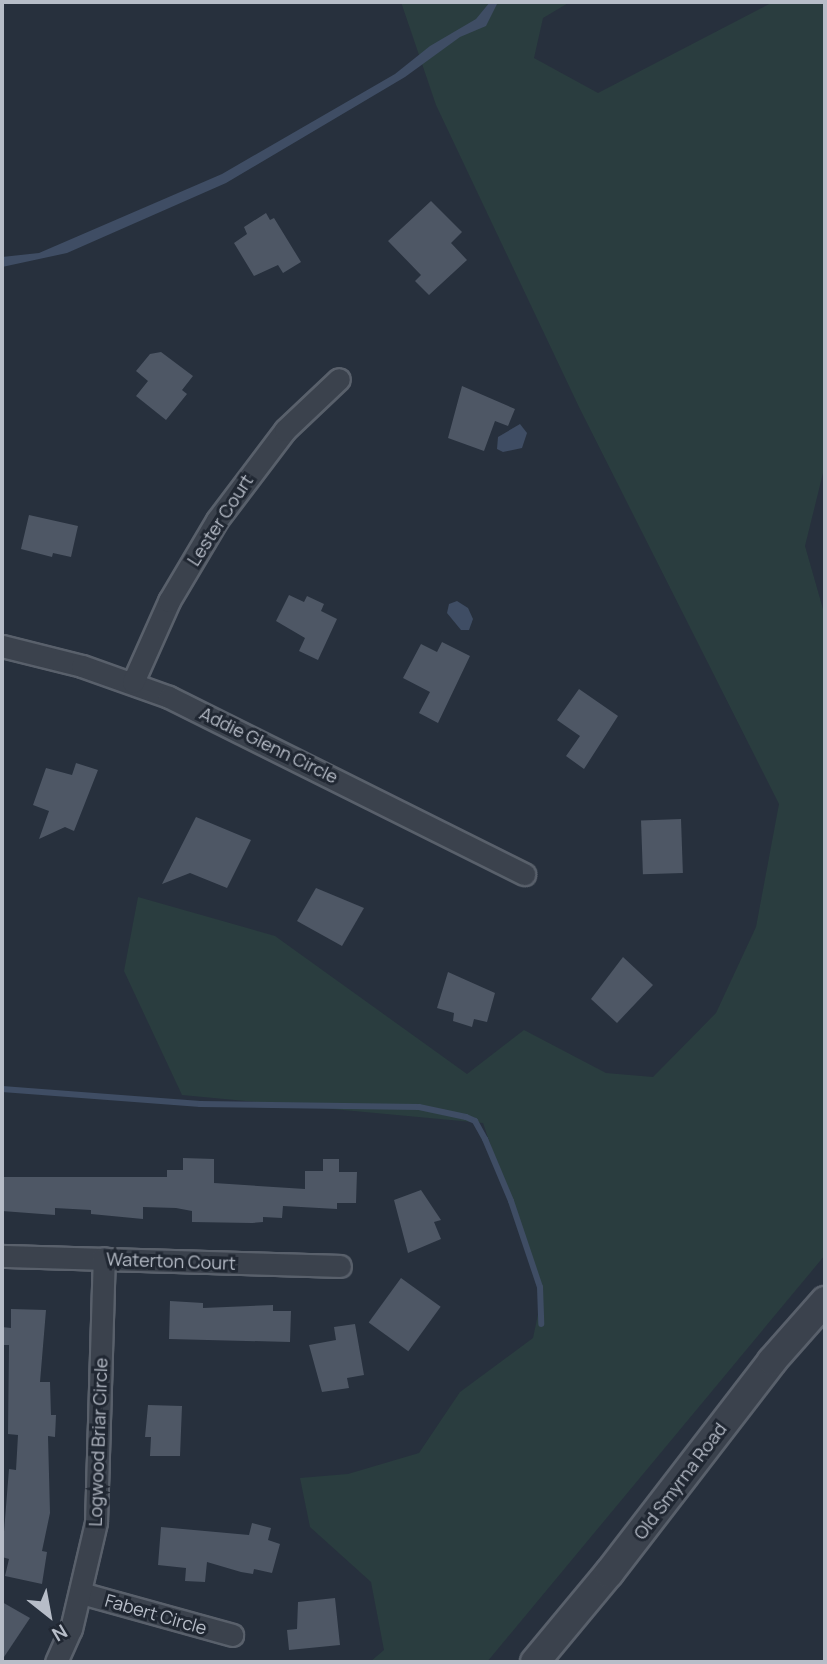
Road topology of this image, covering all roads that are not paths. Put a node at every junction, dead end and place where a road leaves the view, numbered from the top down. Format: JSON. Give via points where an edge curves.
{"nodes":[{"id":1,"x":339,"y":379,"type":"dead end"},
{"id":2,"x":2,"y":646,"type":"edge"},
{"id":3,"x":133,"y":682,"type":"junction"},
{"id":4,"x":524,"y":874,"type":"dead end"},
{"id":5,"x":2,"y":1256,"type":"edge"},
{"id":6,"x":104,"y":1258,"type":"junction"},
{"id":7,"x":340,"y":1266,"type":"dead end"},
{"id":8,"x":825,"y":1301,"type":"edge"},
{"id":9,"x":81,"y":1593,"type":"junction"},
{"id":10,"x":232,"y":1635,"type":"dead end"},
{"id":11,"x":56,"y":1662,"type":"edge"},
{"id":12,"x":535,"y":1662,"type":"edge"}],
"edges":[{"from":1,"to":3,"type":"street","name":"Lester Court","via":[[285,430],[217,520],[169,601]]},
{"from":2,"to":3,"type":"street","name":"Addie Glenn Circle"},
{"from":3,"to":4,"type":"street","name":"Addie Glenn Circle","via":[[248,733]]},
{"from":5,"to":6,"type":"street","name":"Waterton Court"},
{"from":6,"to":7,"type":"street","name":"Waterton Court"},
{"from":6,"to":9,"type":"street","name":"Logwood Briar Circle","via":[[97,1510]]},
{"from":8,"to":12,"type":"street","name":"Old Smyrna Road","via":[[772,1361]]},
{"from":9,"to":10,"type":"street","name":"Fabert Circle"},
{"from":9,"to":11,"type":"street","name":"Logwood Briar Circle"}]}
